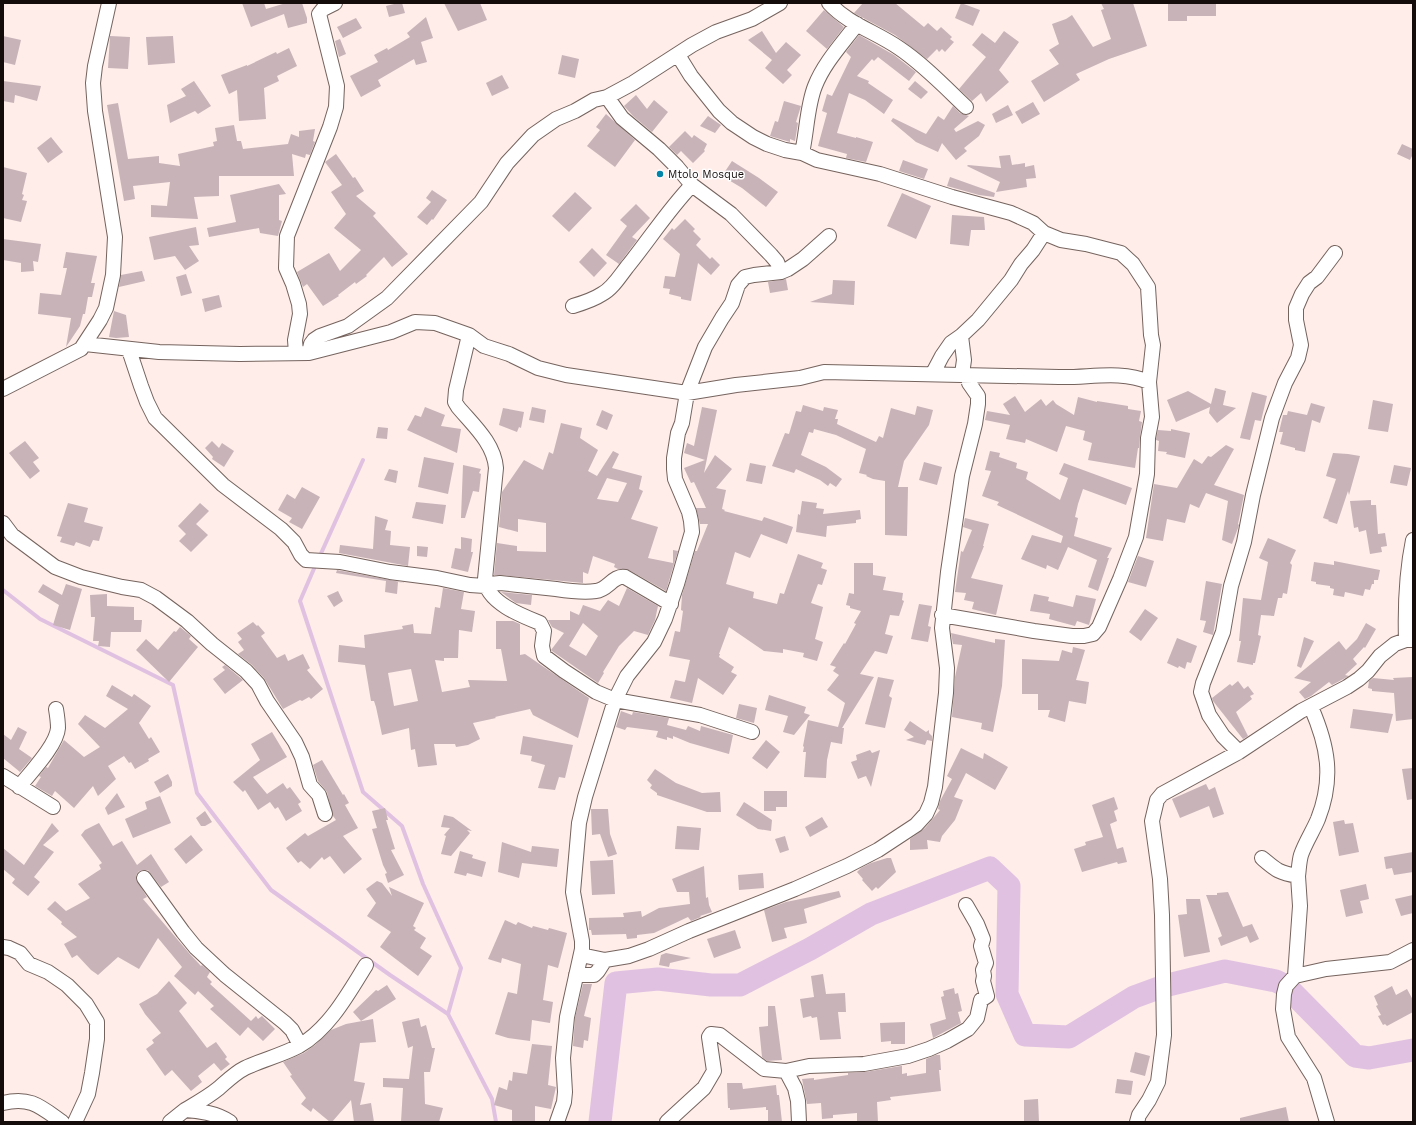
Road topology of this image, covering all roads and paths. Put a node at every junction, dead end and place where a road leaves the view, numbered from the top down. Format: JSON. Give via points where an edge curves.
{"nodes":[{"id":1,"x":109,"y":3,"type":"edge"},
{"id":2,"x":335,"y":3,"type":"edge"},
{"id":3,"x":780,"y":3,"type":"edge"},
{"id":4,"x":829,"y":3,"type":"edge"},
{"id":5,"x":856,"y":24,"type":"junction"},
{"id":6,"x":678,"y":55,"type":"junction"},
{"id":7,"x":607,"y":97,"type":"junction"},
{"id":8,"x":966,"y":107,"type":"dead end"},
{"id":9,"x":802,"y":153,"type":"junction"},
{"id":10,"x":692,"y":185,"type":"junction"},
{"id":11,"x":1044,"y":233,"type":"junction"},
{"id":12,"x":829,"y":236,"type":"dead end"},
{"id":13,"x":1335,"y":253,"type":"dead end"},
{"id":14,"x":781,"y":272,"type":"junction"},
{"id":15,"x":573,"y":306,"type":"dead end"},
{"id":16,"x":469,"y":334,"type":"junction"},
{"id":17,"x":961,"y":336,"type":"junction"},
{"id":18,"x":86,"y":344,"type":"junction"},
{"id":19,"x":129,"y":350,"type":"junction"},
{"id":20,"x":302,"y":353,"type":"junction"},
{"id":21,"x":932,"y":373,"type":"junction"},
{"id":22,"x":965,"y":374,"type":"junction"},
{"id":23,"x":1149,"y":382,"type":"junction"},
{"id":24,"x":3,"y":389,"type":"edge"},
{"id":25,"x":687,"y":393,"type":"junction"},
{"id":26,"x":3,"y":523,"type":"edge"},
{"id":27,"x":1413,"y":540,"type":"edge"},
{"id":28,"x":485,"y":586,"type":"junction"},
{"id":29,"x":671,"y":604,"type":"junction"},
{"id":30,"x":942,"y":615,"type":"junction"},
{"id":31,"x":1409,"y":640,"type":"edge"},
{"id":32,"x":615,"y":700,"type":"junction"},
{"id":33,"x":1311,"y":707,"type":"junction"},
{"id":34,"x":56,"y":709,"type":"dead end"},
{"id":35,"x":752,"y":732,"type":"dead end"},
{"id":36,"x":1239,"y":752,"type":"junction"},
{"id":37,"x":3,"y":776,"type":"edge"},
{"id":38,"x":19,"y":786,"type":"junction"},
{"id":39,"x":53,"y":807,"type":"dead end"},
{"id":40,"x":325,"y":814,"type":"dead end"},
{"id":41,"x":1262,"y":858,"type":"dead end"},
{"id":42,"x":1298,"y":876,"type":"junction"},
{"id":43,"x":144,"y":878,"type":"dead end"},
{"id":44,"x":966,"y":905,"type":"dead end"},
{"id":45,"x":3,"y":947,"type":"edge"},
{"id":46,"x":1413,"y":950,"type":"edge"},
{"id":47,"x":581,"y":955,"type":"junction"},
{"id":48,"x":605,"y":960,"type":"junction"},
{"id":49,"x":366,"y":965,"type":"dead end"},
{"id":50,"x":576,"y":975,"type":"junction"},
{"id":51,"x":1294,"y":976,"type":"junction"},
{"id":52,"x":300,"y":1045,"type":"junction"},
{"id":53,"x":786,"y":1071,"type":"junction"},
{"id":54,"x":3,"y":1103,"type":"edge"},
{"id":55,"x":185,"y":1110,"type":"junction"},
{"id":56,"x":62,"y":1122,"type":"edge"},
{"id":57,"x":75,"y":1122,"type":"edge"},
{"id":58,"x":170,"y":1122,"type":"edge"},
{"id":59,"x":230,"y":1122,"type":"edge"},
{"id":60,"x":557,"y":1122,"type":"edge"},
{"id":61,"x":667,"y":1122,"type":"edge"},
{"id":62,"x":799,"y":1122,"type":"edge"},
{"id":63,"x":1137,"y":1122,"type":"edge"},
{"id":64,"x":1327,"y":1122,"type":"edge"}],
"edges":[{"from":1,"to":18,"type":"street","via":[[93,83],[115,237],[114,264],[106,308]]},
{"from":2,"to":20,"type":"street","via":[[319,14],[337,86],[336,107],[287,236],[286,268],[293,284],[300,314],[295,340]]},
{"from":3,"to":6,"type":"street","via":[[752,19],[716,32]]},
{"from":4,"to":5,"type":"street"},
{"from":5,"to":8,"type":"street","via":[[899,48]]},
{"from":5,"to":9,"type":"street","via":[[815,86]]},
{"from":6,"to":7,"type":"street"},
{"from":6,"to":9,"type":"street","via":[[713,105],[732,123],[767,144]]},
{"from":7,"to":10,"type":"street","via":[[622,118],[677,167]]},
{"from":7,"to":20,"type":"street","via":[[594,100],[556,119],[533,135],[507,163],[482,202],[387,298],[348,326],[320,336]]},
{"from":9,"to":11,"type":"street","via":[[817,160],[880,174],[1011,213],[1033,223]]},
{"from":10,"to":14,"type":"street","via":[[731,214],[771,255]]},
{"from":10,"to":15,"type":"street","via":[[627,268],[603,294]]},
{"from":11,"to":17,"type":"street","via":[[1011,280],[978,320]]},
{"from":11,"to":23,"type":"street","via":[[1061,240],[1121,253],[1141,275],[1148,286],[1153,344]]},
{"from":12,"to":14,"type":"street","via":[[795,265]]},
{"from":13,"to":36,"type":"street","via":[[1317,277],[1309,283],[1296,308],[1301,345],[1298,358],[1270,424],[1244,542],[1231,586],[1223,632],[1201,692],[1209,715],[1223,736]]},
{"from":14,"to":25,"type":"street","via":[[745,277],[738,285],[732,303],[705,347]]},
{"from":16,"to":20,"type":"street","via":[[435,323],[415,322],[391,332]]},
{"from":16,"to":25,"type":"street","via":[[484,346],[538,368],[566,375]]},
{"from":16,"to":28,"type":"street","via":[[455,402],[486,441],[493,454],[496,468]]},
{"from":17,"to":21,"type":"street","via":[[951,343]]},
{"from":17,"to":22,"type":"street"},
{"from":18,"to":19,"type":"street"},
{"from":18,"to":24,"type":"street","via":[[81,349]]},
{"from":19,"to":20,"type":"street","via":[[240,354]]},
{"from":19,"to":28,"type":"street","via":[[155,418],[223,485],[294,542],[306,560],[340,562]]},
{"from":21,"to":22,"type":"street"},
{"from":21,"to":25,"type":"street","via":[[824,372],[800,378]]},
{"from":22,"to":23,"type":"street","via":[[1067,377],[1109,374],[1131,376]]},
{"from":22,"to":30,"type":"street","via":[[978,396],[978,404],[955,514]]},
{"from":23,"to":30,"type":"street","via":[[1152,417],[1141,513],[1136,537],[1100,627],[1093,634],[1072,636]]},
{"from":25,"to":29,"type":"street","via":[[675,448],[674,469],[675,479],[689,512],[692,532]]},
{"from":26,"to":40,"type":"street","via":[[12,535],[56,566],[81,577],[141,590],[151,596],[187,621],[246,671],[258,684],[295,742],[310,784],[319,795]]},
{"from":27,"to":31,"type":"street","via":[[1405,598]]},
{"from":28,"to":29,"type":"street","via":[[500,583],[595,591],[602,590],[616,578],[625,576]]},
{"from":28,"to":32,"type":"street","via":[[503,605],[540,623],[544,631],[544,656],[596,692]]},
{"from":29,"to":32,"type":"street","via":[[654,642],[627,676]]},
{"from":30,"to":48,"type":"street","via":[[947,675],[936,781],[932,803],[916,825],[878,850],[810,883],[649,949]]},
{"from":31,"to":33,"type":"street","via":[[1395,644],[1359,679]]},
{"from":32,"to":35,"type":"street","via":[[692,713]]},
{"from":32,"to":47,"type":"street","via":[[579,823],[573,892],[582,941]]},
{"from":33,"to":36,"type":"street"},
{"from":33,"to":42,"type":"street","via":[[1328,761],[1327,781],[1318,817],[1300,857]]},
{"from":34,"to":38,"type":"street","via":[[58,730],[51,745]]},
{"from":36,"to":63,"type":"street","via":[[1162,794],[1156,800],[1152,821],[1160,879],[1164,1035],[1158,1082]]},
{"from":37,"to":38,"type":"street"},
{"from":38,"to":39,"type":"street"},
{"from":41,"to":42,"type":"street","via":[[1283,874]]},
{"from":42,"to":51,"type":"street","via":[[1300,906]]},
{"from":43,"to":52,"type":"street","via":[[196,948],[220,971],[285,1023]]},
{"from":44,"to":53,"type":"street","via":[[983,939],[981,946],[986,963],[983,981],[987,996],[981,1000],[977,1018],[968,1029],[929,1049],[890,1060],[864,1064],[809,1066]]},
{"from":45,"to":57,"type":"street","via":[[20,954],[29,964],[48,972],[67,985],[86,1004],[97,1022],[97,1039],[88,1094]]},
{"from":46,"to":51,"type":"street","via":[[1390,962],[1326,969]]},
{"from":47,"to":48,"type":"street"},
{"from":47,"to":50,"type":"street"},
{"from":48,"to":50,"type":"street","via":[[594,975]]},
{"from":49,"to":52,"type":"street","via":[[323,1026]]},
{"from":50,"to":60,"type":"street","via":[[565,1035],[564,1102]]},
{"from":51,"to":64,"type":"street","via":[[1286,986],[1284,994],[1284,1025],[1292,1046],[1314,1078]]},
{"from":52,"to":55,"type":"street","via":[[231,1076],[205,1098]]},
{"from":53,"to":61,"type":"street","via":[[764,1069],[720,1035],[711,1034],[709,1037],[714,1071],[704,1088]]},
{"from":53,"to":62,"type":"street","via":[[795,1088]]},
{"from":54,"to":56,"type":"street","via":[[13,1100],[35,1103]]},
{"from":55,"to":58,"type":"street"},
{"from":55,"to":59,"type":"street","via":[[205,1112]]}]}
